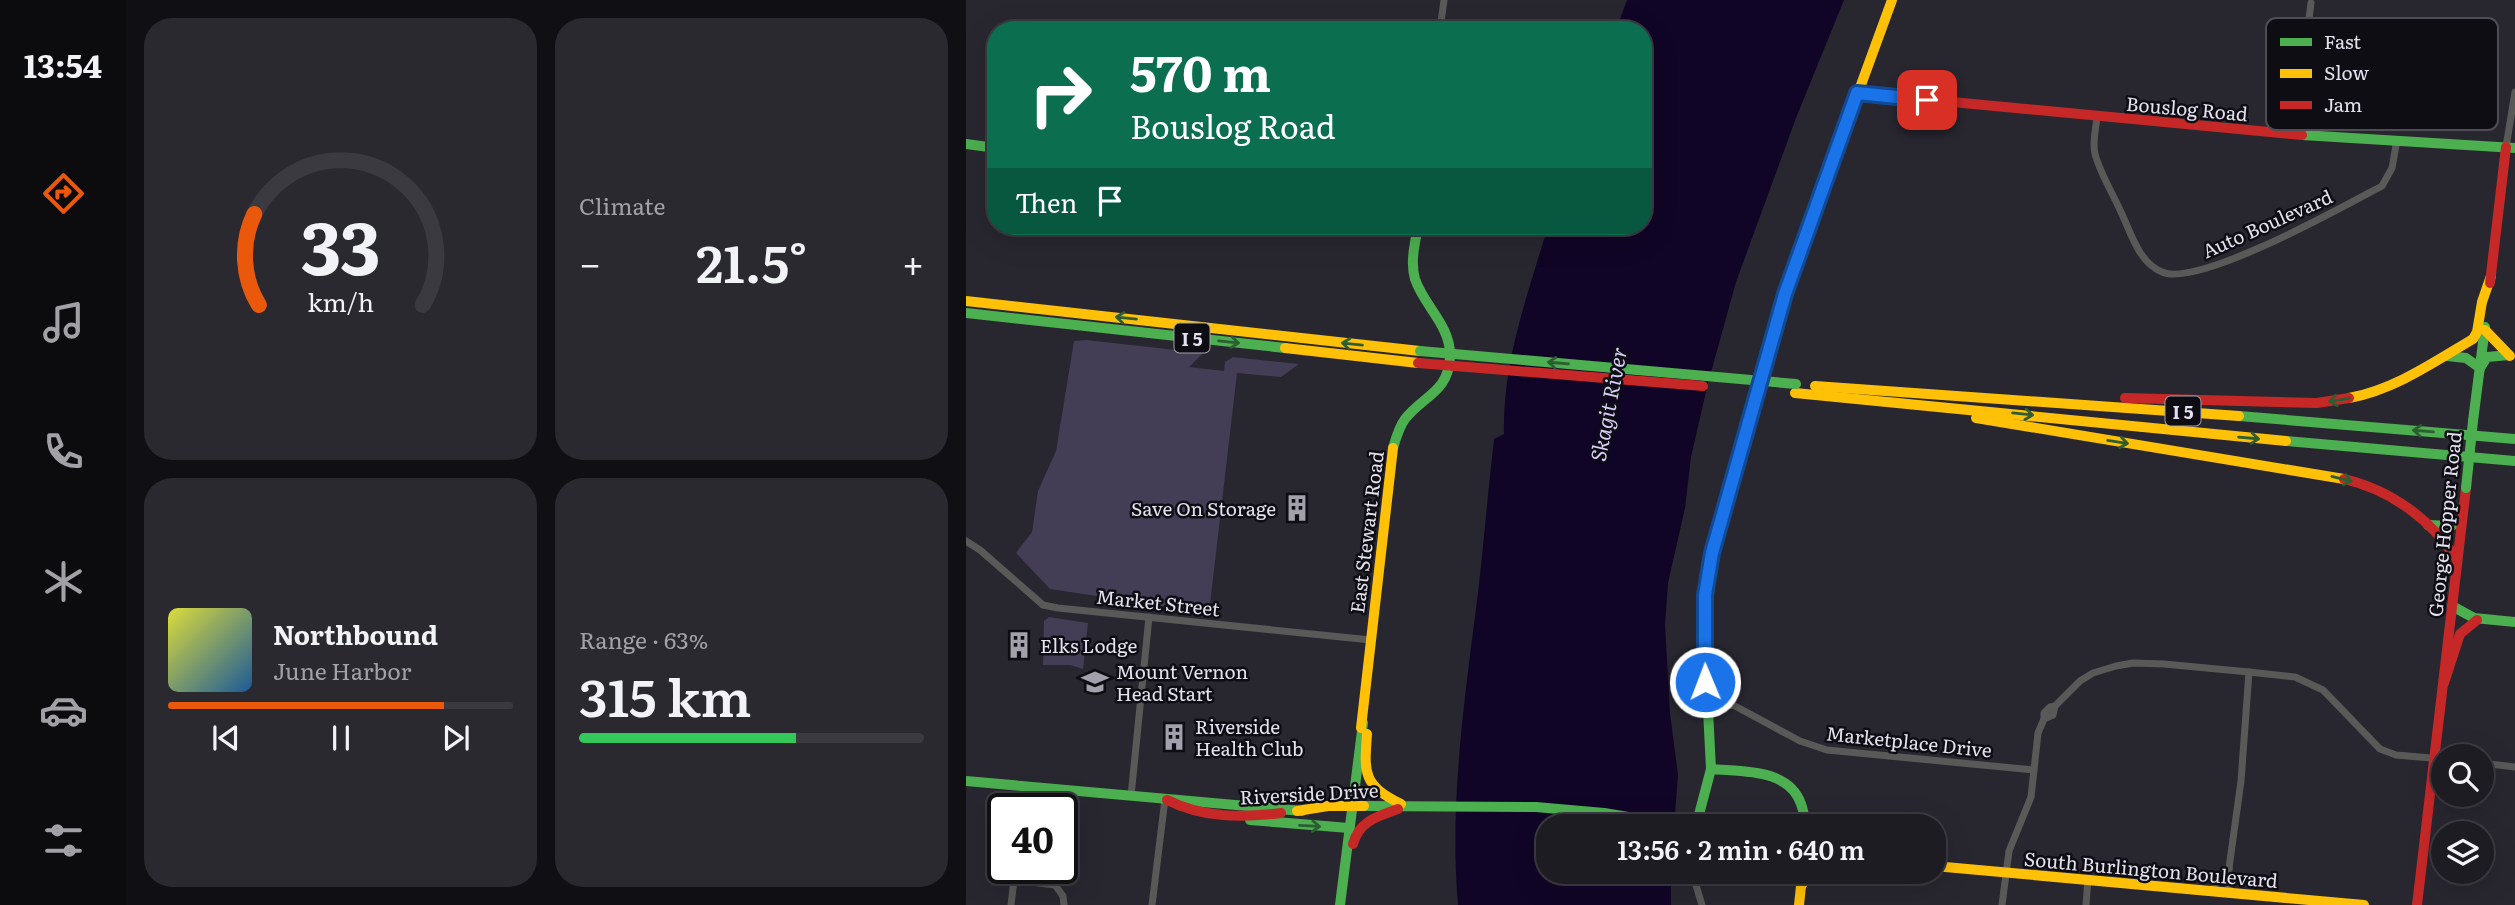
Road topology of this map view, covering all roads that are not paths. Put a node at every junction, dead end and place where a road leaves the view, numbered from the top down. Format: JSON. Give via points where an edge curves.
{"nodes":[{"id":1,"x":1444,"y":0,"type":"edge"},
{"id":2,"x":1892,"y":0,"type":"edge"},
{"id":3,"x":2311,"y":3,"type":"dead end"},
{"id":4,"x":2309,"y":18,"type":"edge"},
{"id":5,"x":1441,"y":21,"type":"edge"},
{"id":6,"x":2515,"y":92,"type":"edge"},
{"id":7,"x":1857,"y":93,"type":"junction"},
{"id":8,"x":2097,"y":117,"type":"junction"},
{"id":9,"x":2296,"y":130,"type":"edge"},
{"id":10,"x":2295,"y":135,"type":"junction"},
{"id":11,"x":2397,"y":140,"type":"junction"},
{"id":12,"x":966,"y":144,"type":"edge"},
{"id":13,"x":987,"y":147,"type":"edge"},
{"id":14,"x":2511,"y":148,"type":"edge"},
{"id":15,"x":1417,"y":235,"type":"edge"},
{"id":16,"x":2491,"y":276,"type":"junction"},
{"id":17,"x":966,"y":298,"type":"edge"},
{"id":18,"x":966,"y":313,"type":"edge"},
{"id":19,"x":966,"y":322,"type":"edge"},
{"id":20,"x":2484,"y":330,"type":"junction"},
{"id":21,"x":1145,"y":332,"type":"junction"},
{"id":22,"x":2446,"y":356,"type":"junction"},
{"id":23,"x":1419,"y":357,"type":"junction"},
{"id":24,"x":2512,"y":357,"type":"edge"},
{"id":25,"x":2480,"y":368,"type":"junction"},
{"id":26,"x":1851,"y":388,"type":"junction"},
{"id":27,"x":1796,"y":389,"type":"junction"},
{"id":28,"x":1906,"y":403,"type":"junction"},
{"id":29,"x":2515,"y":439,"type":"edge"},
{"id":30,"x":2515,"y":461,"type":"edge"},
{"id":31,"x":2462,"y":520,"type":"junction"},
{"id":32,"x":2427,"y":524,"type":"junction"},
{"id":33,"x":966,"y":541,"type":"edge"},
{"id":34,"x":2457,"y":560,"type":"junction"},
{"id":35,"x":2452,"y":606,"type":"junction"},
{"id":36,"x":1149,"y":617,"type":"junction"},
{"id":37,"x":2477,"y":621,"type":"junction"},
{"id":38,"x":2515,"y":622,"type":"edge"},
{"id":39,"x":1371,"y":640,"type":"junction"},
{"id":40,"x":2249,"y":672,"type":"junction"},
{"id":41,"x":1367,"y":675,"type":"junction"},
{"id":42,"x":2444,"y":683,"type":"junction"},
{"id":43,"x":1707,"y":705,"type":"junction"},
{"id":44,"x":2440,"y":744,"type":"edge"},
{"id":45,"x":2431,"y":757,"type":"edge"},
{"id":46,"x":2494,"y":764,"type":"edge"},
{"id":47,"x":2515,"y":767,"type":"edge"},
{"id":48,"x":1711,"y":769,"type":"junction"},
{"id":49,"x":2034,"y":770,"type":"junction"},
{"id":50,"x":966,"y":781,"type":"edge"},
{"id":51,"x":1130,"y":796,"type":"junction"},
{"id":52,"x":1165,"y":799,"type":"junction"},
{"id":53,"x":1407,"y":806,"type":"junction"},
{"id":54,"x":2432,"y":807,"type":"edge"},
{"id":55,"x":1302,"y":811,"type":"junction"},
{"id":56,"x":1595,"y":814,"type":"edge"},
{"id":57,"x":1699,"y":814,"type":"edge"},
{"id":58,"x":1804,"y":814,"type":"edge"},
{"id":59,"x":1224,"y":815,"type":"junction"},
{"id":60,"x":1349,"y":828,"type":"junction"},
{"id":61,"x":1946,"y":868,"type":"edge"},
{"id":62,"x":2229,"y":868,"type":"junction"},
{"id":63,"x":2006,"y":874,"type":"junction"},
{"id":64,"x":2088,"y":879,"type":"junction"},
{"id":65,"x":1696,"y":884,"type":"edge"},
{"id":66,"x":1801,"y":886,"type":"edge"},
{"id":67,"x":2212,"y":892,"type":"junction"},
{"id":68,"x":2229,"y":894,"type":"junction"},
{"id":69,"x":1012,"y":905,"type":"edge"},
{"id":70,"x":1064,"y":905,"type":"edge"},
{"id":71,"x":1152,"y":905,"type":"edge"},
{"id":72,"x":1343,"y":905,"type":"edge"},
{"id":73,"x":1702,"y":905,"type":"edge"},
{"id":74,"x":1799,"y":905,"type":"edge"},
{"id":75,"x":2002,"y":905,"type":"edge"},
{"id":76,"x":2086,"y":905,"type":"edge"},
{"id":77,"x":2364,"y":905,"type":"edge"},
{"id":78,"x":2417,"y":905,"type":"edge"}],
"edges":[{"from":1,"to":5,"type":"street"},
{"from":2,"to":7,"type":"main road"},
{"from":3,"to":4,"type":"street"},
{"from":6,"to":14,"type":"street"},
{"from":7,"to":8,"type":"main road","name":"Bouslog Road"},
{"from":7,"to":43,"type":"main road","via":[[1785,294],[1712,553],[1705,607]]},
{"from":8,"to":10,"type":"main road","name":"Bouslog Road"},
{"from":8,"to":11,"type":"street","name":"Auto Boulevard","via":[[2098,162],[2138,249],[2151,267],[2168,274],[2195,272],[2242,256],[2382,186],[2392,169]]},
{"from":9,"to":10,"type":"street"},
{"from":10,"to":11,"type":"main road","name":"Bouslog Road"},
{"from":11,"to":14,"type":"main road","name":"Bouslog Road"},
{"from":12,"to":13,"type":"main road"},
{"from":14,"to":16,"type":"main road","name":"George Hopper Road"},
{"from":15,"to":39,"type":"main road","name":"East Stewart Road","via":[[1413,276],[1450,337],[1450,360],[1443,384],[1404,420],[1393,447]]},
{"from":16,"to":20,"type":"main road","name":"George Hopper Road"},
{"from":16,"to":22,"type":"main road","via":[[2475,336]]},
{"from":23,"to":17,"type":"main road","number":"I 5","one_way":true},
{"from":18,"to":21,"type":"main road","number":"I 5"},
{"from":19,"to":21,"type":"main road","via":[[1080,332]]},
{"from":20,"to":24,"type":"main road"},
{"from":20,"to":25,"type":"main road","name":"George Hopper Road"},
{"from":21,"to":23,"type":"main road","number":"I 5","one_way":true},
{"from":22,"to":25,"type":"main road","via":[[2466,358]]},
{"from":22,"to":26,"type":"main road","one_way":true,"via":[[2366,395],[2317,403]]},
{"from":23,"to":27,"type":"main road","number":"I 5","bridge":true},
{"from":24,"to":25,"type":"main road","via":[[2489,356]]},
{"from":25,"to":31,"type":"main road","name":"George Hopper Road","bridge":true},
{"from":26,"to":27,"type":"main road","number":"I 5"},
{"from":29,"to":26,"type":"main road","number":"I 5","one_way":true},
{"from":27,"to":28,"type":"main road","number":"I 5"},
{"from":28,"to":30,"type":"main road","number":"I 5","one_way":true},
{"from":28,"to":32,"type":"main road","one_way":true,"via":[[2325,475],[2378,489]]},
{"from":31,"to":32,"type":"main road","via":[[2451,526]]},
{"from":31,"to":34,"type":"main road","name":"George Hopper Road"},
{"from":32,"to":34,"type":"main road","via":[[2444,538]]},
{"from":33,"to":36,"type":"street","name":"Market Street","via":[[1043,605]]},
{"from":34,"to":35,"type":"main road","name":"George Hopper Road"},
{"from":35,"to":37,"type":"main road"},
{"from":35,"to":42,"type":"main road","name":"George Hopper Road"},
{"from":36,"to":39,"type":"street","name":"Market Street"},
{"from":36,"to":51,"type":"street"},
{"from":37,"to":38,"type":"main road"},
{"from":37,"to":42,"type":"main road","via":[[2457,638]]},
{"from":39,"to":41,"type":"main road","name":"East Stewart Road"},
{"from":40,"to":45,"type":"street","via":[[2304,680],[2329,694],[2380,749]]},
{"from":40,"to":49,"type":"street","via":[[2133,663],[2093,673],[2044,713]]},
{"from":40,"to":62,"type":"street"},
{"from":41,"to":53,"type":"main road","via":[[1365,773],[1382,795]]},
{"from":41,"to":60,"type":"main road","name":"East Stewart Road"},
{"from":42,"to":44,"type":"main road","name":"George Hopper Road"},
{"from":43,"to":48,"type":"main road"},
{"from":43,"to":49,"type":"street","name":"Marketplace Drive","via":[[1735,706],[1800,741],[1827,750]]},
{"from":46,"to":47,"type":"street"},
{"from":48,"to":57,"type":"main road"},
{"from":48,"to":58,"type":"main road","via":[[1783,780],[1798,796]]},
{"from":49,"to":63,"type":"street","via":[[2031,797],[2009,851]]},
{"from":50,"to":51,"type":"main road","name":"Riverside Drive"},
{"from":51,"to":52,"type":"main road","name":"Riverside Drive"},
{"from":52,"to":55,"type":"main road"},
{"from":52,"to":59,"type":"main road","name":"Riverside Drive","via":[[1180,808]]},
{"from":52,"to":71,"type":"street"},
{"from":53,"to":55,"type":"main road","name":"Riverside Drive","bridge":true,"via":[[1328,806]]},
{"from":53,"to":56,"type":"main road","name":"Riverside Drive","via":[[1512,806]]},
{"from":53,"to":72,"type":"main road","via":[[1364,822],[1355,835]]},
{"from":54,"to":78,"type":"main road","name":"George Hopper Road"},
{"from":55,"to":59,"type":"main road","name":"Riverside Drive"},
{"from":59,"to":60,"type":"main road","one_way":true,"via":[[1264,823]]},
{"from":60,"to":72,"type":"main road","name":"East Stewart Road"},
{"from":61,"to":63,"type":"main road","name":"South Burlington Boulevard"},
{"from":62,"to":67,"type":"street"},
{"from":62,"to":68,"type":"street"},
{"from":63,"to":64,"type":"main road","name":"South Burlington Boulevard"},
{"from":63,"to":75,"type":"street"},
{"from":64,"to":67,"type":"main road","name":"South Burlington Boulevard"},
{"from":64,"to":76,"type":"street"},
{"from":65,"to":73,"type":"street"},
{"from":66,"to":74,"type":"main road"},
{"from":67,"to":68,"type":"main road","name":"South Burlington Boulevard"},
{"from":68,"to":77,"type":"main road","name":"South Burlington Boulevard"},
{"from":69,"to":70,"type":"street","via":[[1014,880],[1055,885]]}]}
